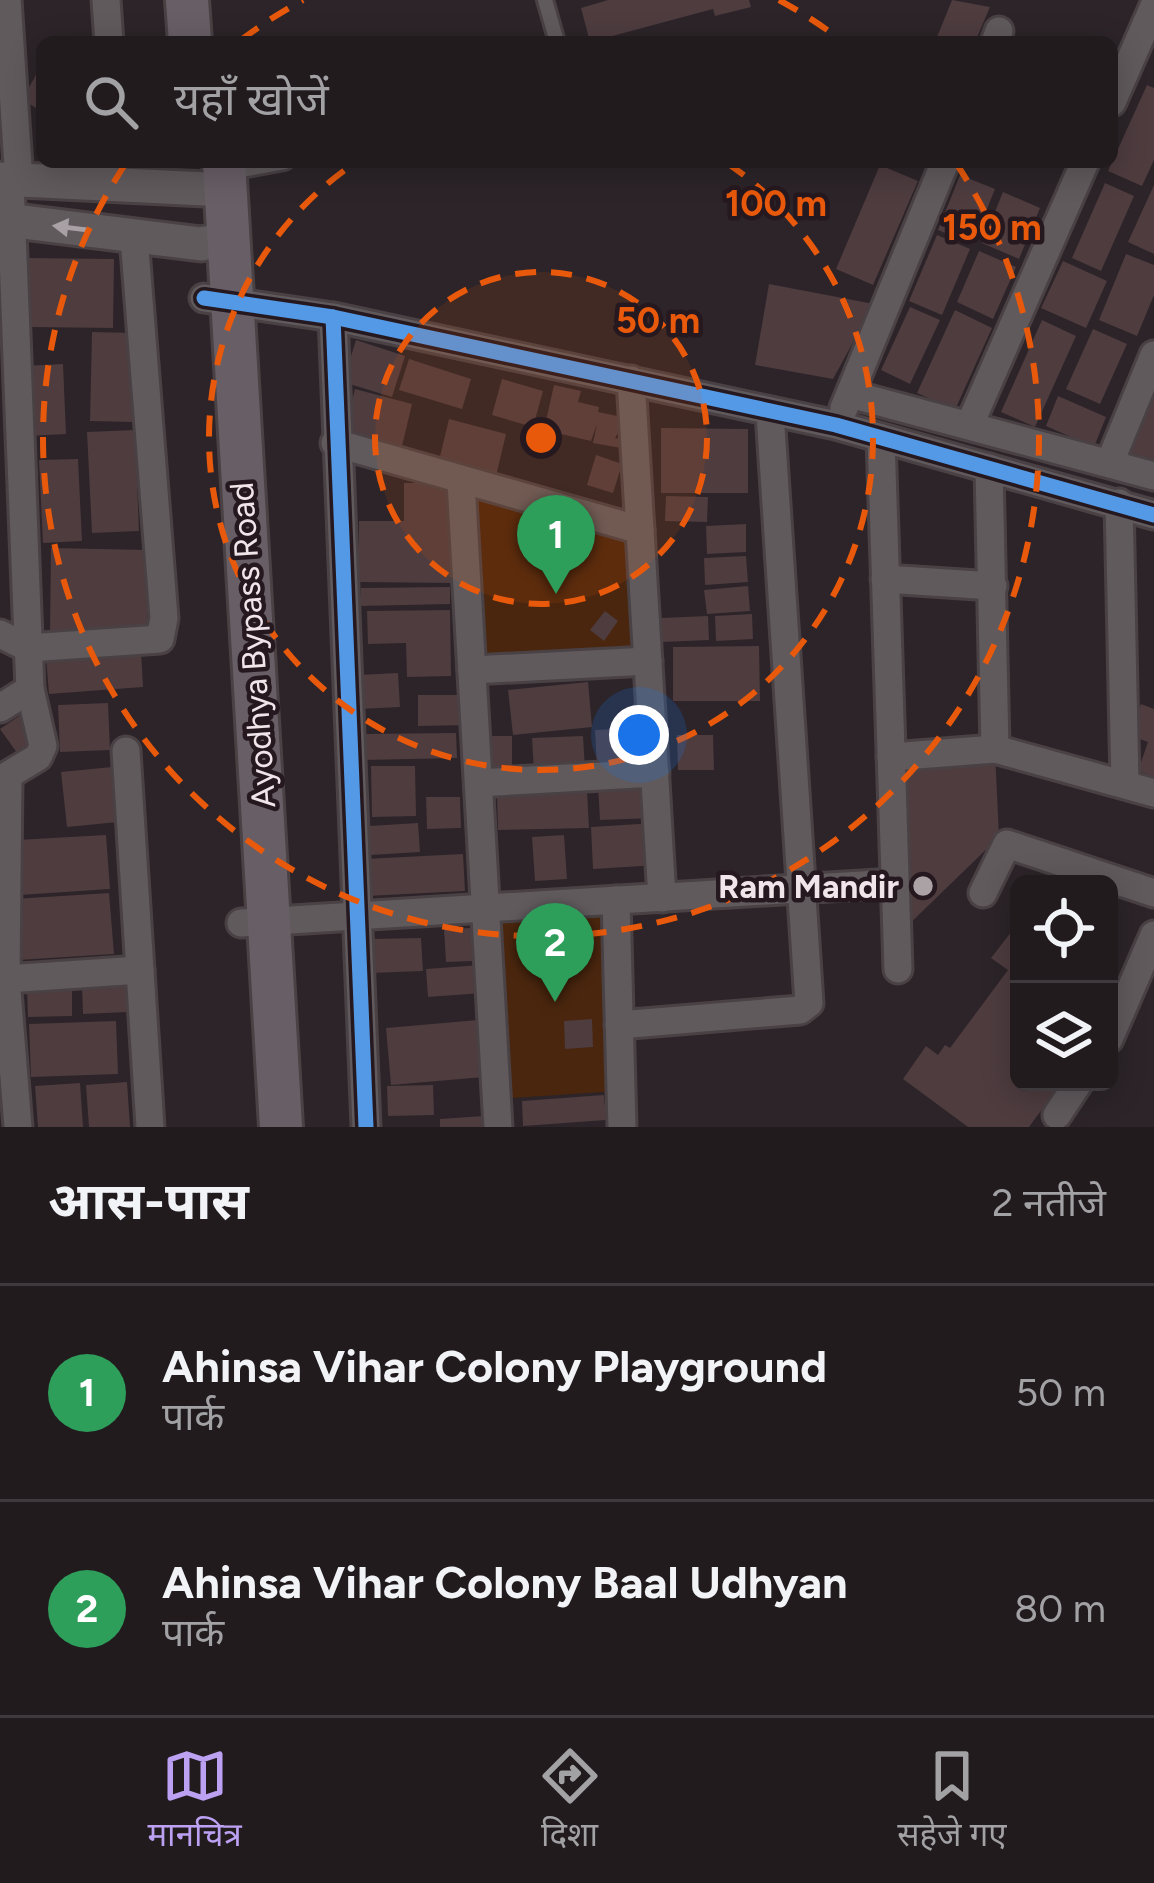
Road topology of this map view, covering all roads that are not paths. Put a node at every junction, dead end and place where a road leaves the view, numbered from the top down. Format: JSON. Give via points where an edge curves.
{"nodes":[{"id":1,"x":7,"y":0,"type":"edge"},
{"id":2,"x":106,"y":0,"type":"edge"},
{"id":3,"x":187,"y":0,"type":"edge"},
{"id":4,"x":216,"y":0,"type":"edge"},
{"id":5,"x":545,"y":0,"type":"edge"},
{"id":6,"x":1154,"y":6,"type":"edge"},
{"id":7,"x":109,"y":36,"type":"edge"},
{"id":8,"x":190,"y":36,"type":"edge"},
{"id":9,"x":218,"y":36,"type":"edge"},
{"id":10,"x":555,"y":36,"type":"edge"},
{"id":11,"x":1118,"y":87,"type":"edge"},
{"id":12,"x":254,"y":168,"type":"edge"},
{"id":13,"x":943,"y":168,"type":"edge"},
{"id":14,"x":1082,"y":168,"type":"edge"},
{"id":15,"x":117,"y":175,"type":"edge"},
{"id":16,"x":215,"y":176,"type":"edge"},
{"id":17,"x":10,"y":180,"type":"edge"},
{"id":18,"x":6,"y":220,"type":"edge"},
{"id":19,"x":134,"y":236,"type":"junction"},
{"id":20,"x":213,"y":241,"type":"junction"},
{"id":21,"x":217,"y":299,"type":"junction"},
{"id":22,"x":333,"y":317,"type":"junction"},
{"id":23,"x":1154,"y":355,"type":"edge"},
{"id":24,"x":8,"y":371,"type":"edge"},
{"id":25,"x":631,"y":380,"type":"junction"},
{"id":26,"x":850,"y":394,"type":"junction"},
{"id":27,"x":770,"y":413,"type":"junction"},
{"id":28,"x":970,"y":424,"type":"junction"},
{"id":29,"x":836,"y":425,"type":"junction"},
{"id":30,"x":881,"y":438,"type":"junction"},
{"id":31,"x":335,"y":443,"type":"junction"},
{"id":32,"x":1109,"y":462,"type":"junction"},
{"id":33,"x":989,"y":468,"type":"junction"},
{"id":34,"x":1154,"y":476,"type":"edge"},
{"id":35,"x":461,"y":482,"type":"junction"},
{"id":36,"x":1119,"y":503,"type":"junction"},
{"id":37,"x":1154,"y":514,"type":"edge"},
{"id":38,"x":640,"y":530,"type":"junction"},
{"id":39,"x":886,"y":579,"type":"junction"},
{"id":40,"x":993,"y":586,"type":"junction"},
{"id":41,"x":0,"y":634,"type":"edge"},
{"id":42,"x":28,"y":648,"type":"junction"},
{"id":43,"x":648,"y":661,"type":"junction"},
{"id":44,"x":472,"y":670,"type":"junction"},
{"id":45,"x":30,"y":689,"type":"junction"},
{"id":46,"x":0,"y":708,"type":"edge"},
{"id":47,"x":995,"y":749,"type":"junction"},
{"id":48,"x":126,"y":751,"type":"dead end"},
{"id":49,"x":891,"y":757,"type":"junction"},
{"id":50,"x":655,"y":772,"type":"junction"},
{"id":51,"x":4,"y":778,"type":"edge"},
{"id":52,"x":478,"y":783,"type":"junction"},
{"id":53,"x":1124,"y":783,"type":"junction"},
{"id":54,"x":1154,"y":793,"type":"edge"},
{"id":55,"x":896,"y":883,"type":"junction"},
{"id":56,"x":3,"y":891,"type":"edge"},
{"id":57,"x":801,"y":891,"type":"junction"},
{"id":58,"x":983,"y":893,"type":"dead end"},
{"id":59,"x":1154,"y":893,"type":"edge"},
{"id":60,"x":662,"y":898,"type":"junction"},
{"id":61,"x":616,"y":900,"type":"junction"},
{"id":62,"x":486,"y":910,"type":"junction"},
{"id":63,"x":357,"y":919,"type":"junction"},
{"id":64,"x":255,"y":924,"type":"junction"},
{"id":65,"x":1154,"y":934,"type":"edge"},
{"id":66,"x":898,"y":969,"type":"dead end"},
{"id":67,"x":140,"y":970,"type":"junction"},
{"id":68,"x":6,"y":979,"type":"junction"},
{"id":69,"x":1118,"y":1019,"type":"edge"},
{"id":70,"x":620,"y":1025,"type":"junction"},
{"id":71,"x":1073,"y":1091,"type":"edge"},
{"id":72,"x":1057,"y":1115,"type":"dead end"},
{"id":73,"x":18,"y":1127,"type":"edge"},
{"id":74,"x":150,"y":1127,"type":"edge"},
{"id":75,"x":253,"y":1127,"type":"edge"},
{"id":76,"x":281,"y":1127,"type":"edge"},
{"id":77,"x":366,"y":1127,"type":"edge"},
{"id":78,"x":498,"y":1127,"type":"edge"},
{"id":79,"x":622,"y":1127,"type":"edge"}],
"edges":[{"from":1,"to":17,"type":"street"},
{"from":2,"to":7,"type":"street"},
{"from":3,"to":8,"type":"main road"},
{"from":4,"to":9,"type":"main road"},
{"from":5,"to":10,"type":"lane"},
{"from":6,"to":11,"type":"street"},
{"from":12,"to":16,"type":"lane"},
{"from":13,"to":26,"type":"street"},
{"from":14,"to":28,"type":"street"},
{"from":15,"to":16,"type":"street"},
{"from":15,"to":17,"type":"street"},
{"from":16,"to":20,"type":"main road","name":"Ayodhya Bypass Road"},
{"from":17,"to":18,"type":"street"},
{"from":19,"to":18,"type":"street","one_way":true},
{"from":18,"to":24,"type":"street"},
{"from":19,"to":20,"type":"street"},
{"from":19,"to":42,"type":"street","via":[[160,639]]},
{"from":20,"to":21,"type":"main road","name":"Ayodhya Bypass Road"},
{"from":21,"to":22,"type":"street"},
{"from":21,"to":64,"type":"main road","name":"Ayodhya Bypass Road"},
{"from":22,"to":25,"type":"street"},
{"from":22,"to":31,"type":"street"},
{"from":23,"to":32,"type":"street"},
{"from":24,"to":42,"type":"street"},
{"from":25,"to":27,"type":"street"},
{"from":25,"to":38,"type":"street"},
{"from":26,"to":28,"type":"street"},
{"from":26,"to":29,"type":"street"},
{"from":27,"to":29,"type":"street"},
{"from":27,"to":57,"type":"street"},
{"from":28,"to":32,"type":"street"},
{"from":29,"to":30,"type":"street"},
{"from":30,"to":33,"type":"street"},
{"from":30,"to":39,"type":"street"},
{"from":31,"to":35,"type":"street"},
{"from":31,"to":63,"type":"street"},
{"from":32,"to":34,"type":"street"},
{"from":33,"to":36,"type":"street"},
{"from":33,"to":40,"type":"street"},
{"from":35,"to":38,"type":"street"},
{"from":35,"to":44,"type":"street"},
{"from":36,"to":37,"type":"street"},
{"from":36,"to":53,"type":"street"},
{"from":38,"to":43,"type":"street"},
{"from":39,"to":40,"type":"street"},
{"from":39,"to":49,"type":"street"},
{"from":40,"to":47,"type":"street"},
{"from":41,"to":42,"type":"street"},
{"from":42,"to":45,"type":"street"},
{"from":43,"to":44,"type":"street"},
{"from":43,"to":50,"type":"street"},
{"from":44,"to":52,"type":"street"},
{"from":45,"to":46,"type":"street"},
{"from":45,"to":51,"type":"street","via":[[42,752]]},
{"from":47,"to":49,"type":"street"},
{"from":47,"to":53,"type":"street"},
{"from":48,"to":67,"type":"street"},
{"from":49,"to":55,"type":"street"},
{"from":50,"to":52,"type":"street"},
{"from":50,"to":60,"type":"street"},
{"from":51,"to":56,"type":"street"},
{"from":52,"to":62,"type":"street"},
{"from":53,"to":54,"type":"street"},
{"from":55,"to":57,"type":"street"},
{"from":55,"to":66,"type":"street"},
{"from":56,"to":68,"type":"street"},
{"from":57,"to":60,"type":"street"},
{"from":57,"to":70,"type":"street","via":[[811,991],[800,1010]]},
{"from":58,"to":59,"type":"street","via":[[1007,844]]},
{"from":60,"to":61,"type":"street"},
{"from":61,"to":62,"type":"street"},
{"from":61,"to":70,"type":"street"},
{"from":62,"to":63,"type":"street"},
{"from":62,"to":78,"type":"street"},
{"from":63,"to":64,"type":"street"},
{"from":63,"to":77,"type":"street"},
{"from":64,"to":75,"type":"main road","name":"Ayodhya Bypass Road"},
{"from":64,"to":76,"type":"main road","name":"Ayodhya Bypass Road"},
{"from":65,"to":69,"type":"street"},
{"from":67,"to":68,"type":"street"},
{"from":67,"to":74,"type":"street"},
{"from":68,"to":73,"type":"street"},
{"from":70,"to":79,"type":"street"},
{"from":71,"to":72,"type":"street"}]}
